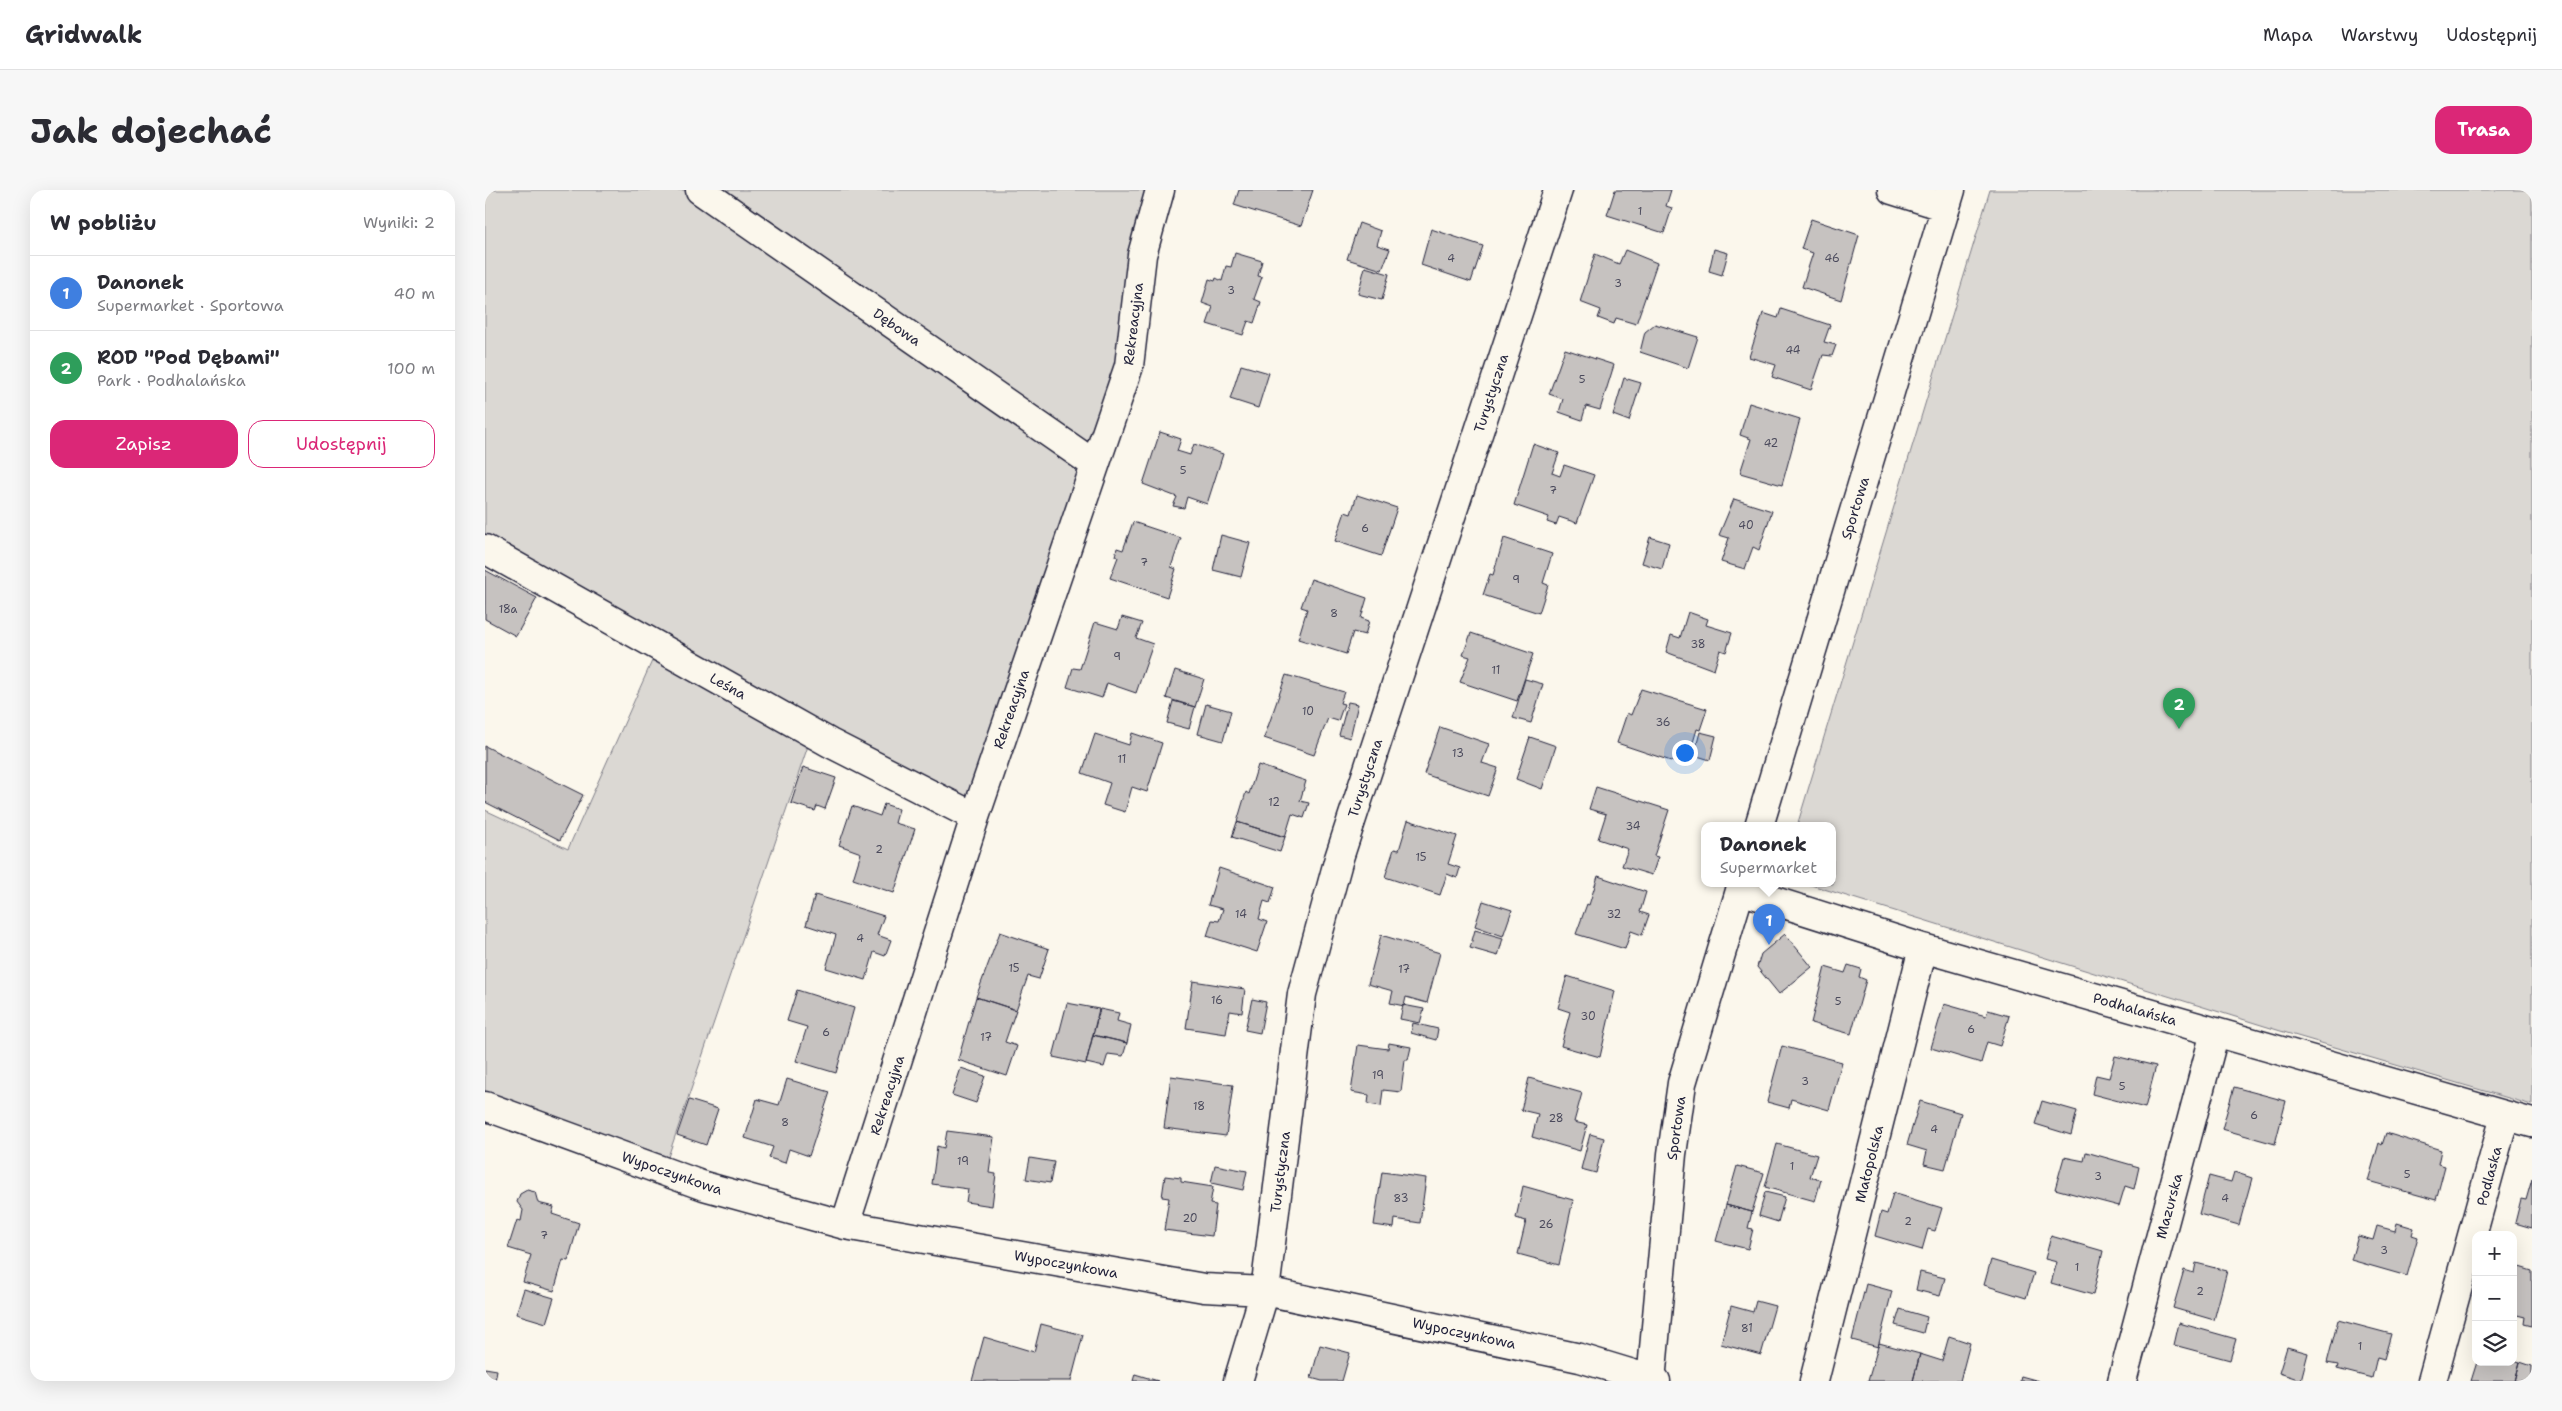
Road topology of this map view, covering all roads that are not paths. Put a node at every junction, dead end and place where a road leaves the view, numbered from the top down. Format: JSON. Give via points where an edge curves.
{"nodes":[{"id":1,"x":700,"y":190,"type":"edge"},
{"id":2,"x":1160,"y":190,"type":"edge"},
{"id":3,"x":1558,"y":190,"type":"edge"},
{"id":4,"x":1892,"y":190,"type":"edge"},
{"id":5,"x":1949,"y":198,"type":"edge"},
{"id":6,"x":1094,"y":464,"type":"junction"},
{"id":7,"x":485,"y":548,"type":"edge"},
{"id":8,"x":975,"y":817,"type":"junction"},
{"id":9,"x":1760,"y":822,"type":"edge"},
{"id":10,"x":1741,"y":887,"type":"edge"},
{"id":11,"x":1923,"y":948,"type":"junction"},
{"id":12,"x":2215,"y":1032,"type":"junction"},
{"id":13,"x":485,"y":1106,"type":"edge"},
{"id":14,"x":2505,"y":1116,"type":"junction"},
{"id":15,"x":2532,"y":1123,"type":"edge"},
{"id":16,"x":845,"y":1225,"type":"junction"},
{"id":17,"x":1265,"y":1291,"type":"junction"},
{"id":18,"x":1238,"y":1381,"type":"edge"},
{"id":19,"x":1653,"y":1381,"type":"edge"},
{"id":20,"x":1814,"y":1381,"type":"edge"},
{"id":21,"x":2122,"y":1381,"type":"edge"},
{"id":22,"x":2432,"y":1381,"type":"edge"}],
"edges":[{"from":1,"to":6,"type":"street","name":"Dębowa"},
{"from":2,"to":6,"type":"street","name":"Rekreacyjna","via":[[1142,255],[1129,366]]},
{"from":3,"to":17,"type":"street","name":"Turystyczna","via":[[1334,876],[1302,994]]},
{"from":4,"to":5,"type":"street"},
{"from":5,"to":9,"type":"street","name":"Sportowa"},
{"from":6,"to":8,"type":"street","name":"Rekreacyjna"},
{"from":7,"to":8,"type":"street","name":"Leśna","via":[[830,743]]},
{"from":8,"to":16,"type":"street","name":"Rekreacyjna"},
{"from":10,"to":11,"type":"street","name":"Podhalańska"},
{"from":10,"to":19,"type":"street","name":"Sportowa","via":[[1682,1083],[1672,1154]]},
{"from":11,"to":12,"type":"street","name":"Podhalańska"},
{"from":11,"to":20,"type":"street","name":"Małopolska"},
{"from":12,"to":14,"type":"street","name":"Podhalańska"},
{"from":12,"to":21,"type":"street","name":"Mazurska"},
{"from":13,"to":16,"type":"street","name":"Wypoczynkowa","via":[[704,1186]]},
{"from":14,"to":15,"type":"street","name":"Podhalańska"},
{"from":14,"to":22,"type":"street","name":"Podlaska"},
{"from":16,"to":17,"type":"street","name":"Wypoczynkowa","via":[[1204,1288]]},
{"from":17,"to":18,"type":"street","name":"Turystyczna"},
{"from":17,"to":19,"type":"street","name":"Wypoczynkowa","via":[[1580,1358]]}]}
